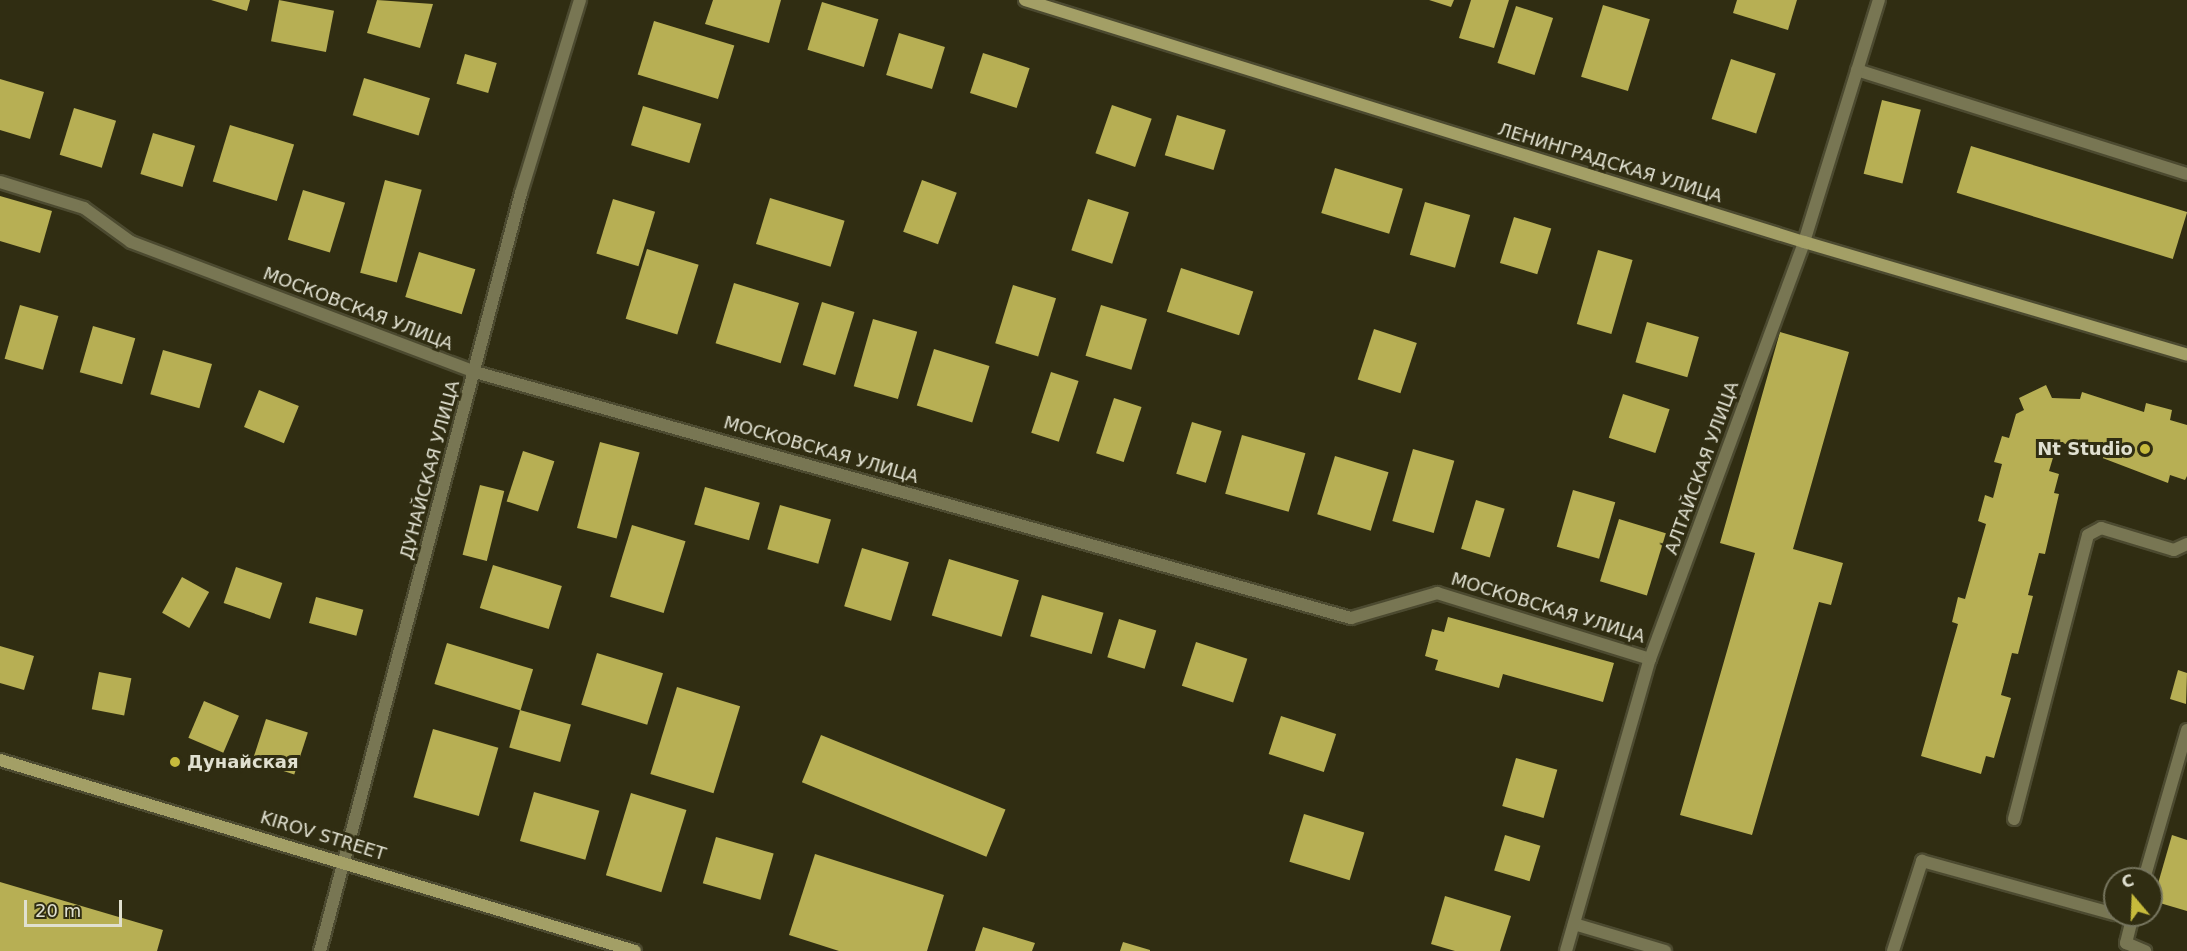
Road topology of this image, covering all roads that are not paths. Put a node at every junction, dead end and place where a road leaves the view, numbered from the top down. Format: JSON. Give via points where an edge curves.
{"nodes":[{"id":1,"x":580,"y":0,"type":"edge"},
{"id":2,"x":1025,"y":0,"type":"edge"},
{"id":3,"x":1879,"y":0,"type":"edge"},
{"id":4,"x":1857,"y":70,"type":"junction"},
{"id":5,"x":2187,"y":174,"type":"edge"},
{"id":6,"x":0,"y":182,"type":"edge"},
{"id":7,"x":1804,"y":242,"type":"junction"},
{"id":8,"x":2187,"y":355,"type":"edge"},
{"id":9,"x":475,"y":372,"type":"junction"},
{"id":10,"x":2187,"y":544,"type":"edge"},
{"id":11,"x":1650,"y":659,"type":"junction"},
{"id":12,"x":2187,"y":730,"type":"edge"},
{"id":13,"x":0,"y":760,"type":"edge"},
{"id":14,"x":2014,"y":819,"type":"dead end"},
{"id":15,"x":345,"y":861,"type":"junction"},
{"id":16,"x":2147,"y":867,"type":"edge"},
{"id":17,"x":2103,"y":911,"type":"edge"},
{"id":18,"x":1574,"y":924,"type":"junction"},
{"id":19,"x":2127,"y":927,"type":"edge"},
{"id":20,"x":320,"y":951,"type":"edge"},
{"id":21,"x":635,"y":951,"type":"edge"},
{"id":22,"x":1566,"y":951,"type":"edge"},
{"id":23,"x":1665,"y":951,"type":"edge"},
{"id":24,"x":1893,"y":951,"type":"edge"},
{"id":25,"x":2145,"y":951,"type":"edge"}],
"edges":[{"from":1,"to":9,"type":"street","name":"ДУНАЙСКАЯ УЛИЦА","via":[[521,193]]},
{"from":2,"to":7,"type":"street","name":"ЛЕНИНГРАДСКАЯ УЛИЦА"},
{"from":3,"to":4,"type":"street","name":"АЛТАЙСКАЯ УЛИЦА"},
{"from":4,"to":5,"type":"street"},
{"from":4,"to":7,"type":"street","name":"АЛТАЙСКАЯ УЛИЦА"},
{"from":6,"to":9,"type":"street","name":"МОСКОВСКАЯ УЛИЦА","via":[[84,208],[131,243]]},
{"from":7,"to":8,"type":"street","name":"ЛЕНИНГРАДСКАЯ УЛИЦА"},
{"from":7,"to":11,"type":"street","name":"АЛТАЙСКАЯ УЛИЦА"},
{"from":9,"to":11,"type":"street","name":"МОСКОВСКАЯ УЛИЦА","via":[[1351,618],[1437,593]]},
{"from":9,"to":15,"type":"street","name":"ДУНАЙСКАЯ УЛИЦА"},
{"from":10,"to":14,"type":"street","via":[[2174,550],[2100,528],[2088,535]]},
{"from":11,"to":18,"type":"street","name":"АЛТАЙСКАЯ УЛИЦА"},
{"from":12,"to":16,"type":"street"},
{"from":13,"to":15,"type":"street","name":"KIROV STREET"},
{"from":15,"to":20,"type":"street","name":"ДУНАЙСКАЯ УЛИЦА"},
{"from":15,"to":21,"type":"street","name":"KIROV STREET"},
{"from":17,"to":24,"type":"street","via":[[1922,861]]},
{"from":18,"to":22,"type":"street","name":"АЛТАЙСКАЯ УЛИЦА"},
{"from":18,"to":23,"type":"street"},
{"from":19,"to":25,"type":"street","via":[[2126,943]]}]}
